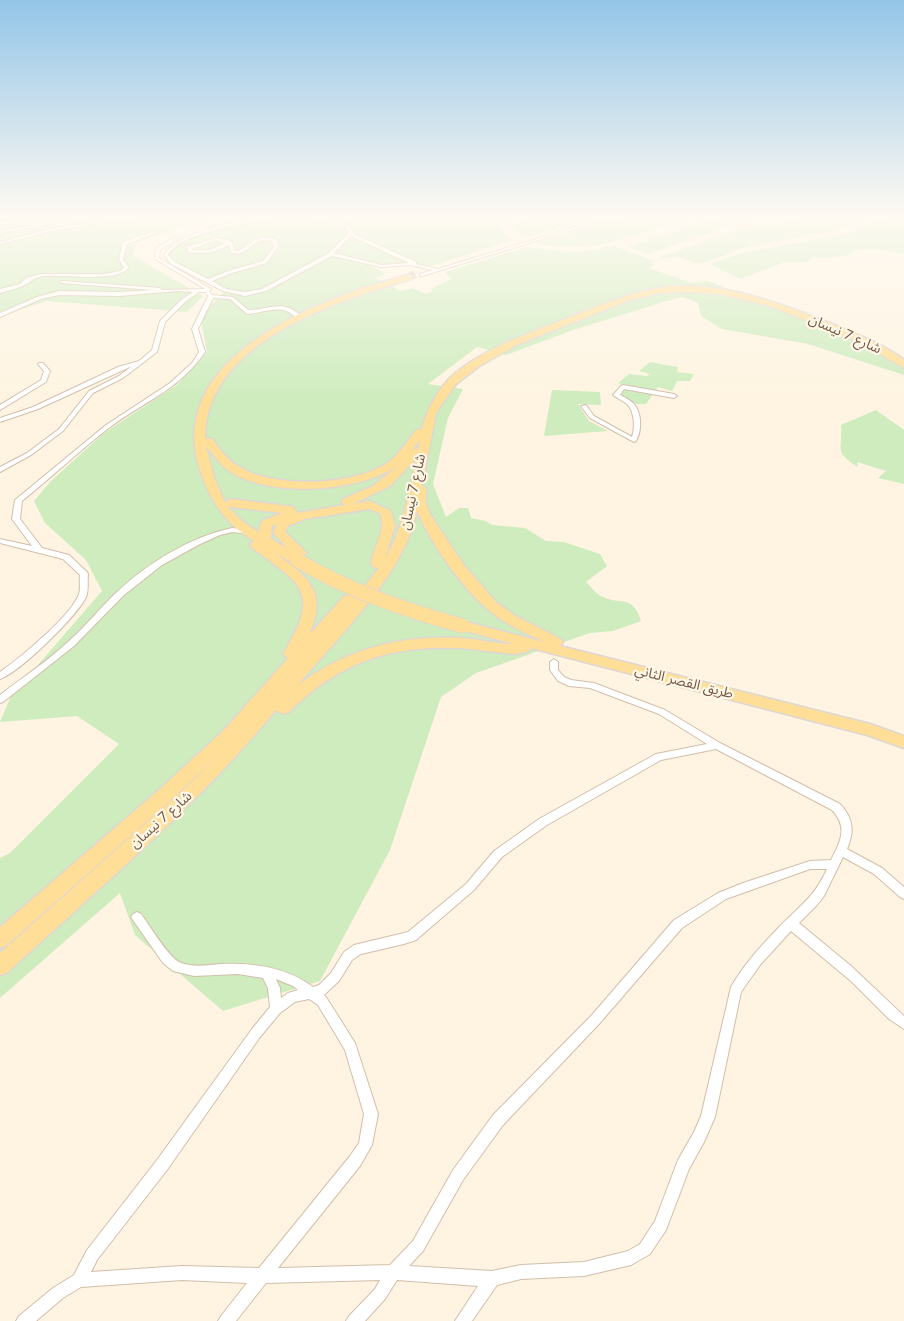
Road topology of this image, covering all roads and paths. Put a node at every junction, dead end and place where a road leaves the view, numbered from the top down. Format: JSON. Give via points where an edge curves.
{"nodes":[{"id":1,"x":39,"y":276,"type":"edge"},
{"id":2,"x":70,"y":276,"type":"edge"},
{"id":3,"x":89,"y":276,"type":"edge"},
{"id":4,"x":184,"y":276,"type":"edge"},
{"id":5,"x":199,"y":276,"type":"edge"},
{"id":6,"x":221,"y":276,"type":"edge"},
{"id":7,"x":288,"y":276,"type":"edge"},
{"id":8,"x":415,"y":276,"type":"joint"},
{"id":9,"x":209,"y":281,"type":"junction"},
{"id":10,"x":27,"y":282,"type":"junction"},
{"id":11,"x":0,"y":286,"type":"edge"},
{"id":12,"x":198,"y":288,"type":"junction"},
{"id":13,"x":0,"y":291,"type":"edge"},
{"id":14,"x":170,"y":291,"type":"junction"},
{"id":15,"x":211,"y":296,"type":"junction"},
{"id":16,"x":224,"y":298,"type":"junction"},
{"id":17,"x":0,"y":315,"type":"edge"},
{"id":18,"x":298,"y":317,"type":"junction"},
{"id":19,"x":144,"y":359,"type":"junction"},
{"id":20,"x":904,"y":360,"type":"edge"},
{"id":21,"x":41,"y":364,"type":"dead end"},
{"id":22,"x":904,"y":365,"type":"edge"},
{"id":23,"x":674,"y":396,"type":"dead end"},
{"id":24,"x":584,"y":406,"type":"dead end"},
{"id":25,"x":0,"y":408,"type":"edge"},
{"id":26,"x":0,"y":420,"type":"edge"},
{"id":27,"x":420,"y":432,"type":"junction"},
{"id":28,"x":208,"y":440,"type":"junction"},
{"id":29,"x":416,"y":451,"type":"junction"},
{"id":30,"x":0,"y":470,"type":"edge"},
{"id":31,"x":416,"y":476,"type":"junction"},
{"id":32,"x":231,"y":503,"type":"junction"},
{"id":33,"x":306,"y":510,"type":"junction"},
{"id":34,"x":256,"y":535,"type":"junction"},
{"id":35,"x":0,"y":541,"type":"edge"},
{"id":36,"x":39,"y":550,"type":"junction"},
{"id":37,"x":301,"y":559,"type":"junction"},
{"id":38,"x":378,"y":564,"type":"junction"},
{"id":39,"x":542,"y":646,"type":"junction"},
{"id":40,"x":574,"y":655,"type":"junction"},
{"id":41,"x":554,"y":662,"type":"dead end"},
{"id":42,"x":2,"y":674,"type":"edge"},
{"id":43,"x":275,"y":683,"type":"junction"},
{"id":44,"x":0,"y":700,"type":"edge"},
{"id":45,"x":904,"y":742,"type":"edge"},
{"id":46,"x":717,"y":745,"type":"junction"},
{"id":47,"x":187,"y":797,"type":"junction"},
{"id":48,"x":842,"y":851,"type":"junction"},
{"id":49,"x":835,"y":864,"type":"junction"},
{"id":50,"x":904,"y":894,"type":"edge"},
{"id":51,"x":137,"y":917,"type":"dead end"},
{"id":52,"x":791,"y":924,"type":"junction"},
{"id":53,"x":0,"y":939,"type":"edge"},
{"id":54,"x":0,"y":966,"type":"edge"},
{"id":55,"x":267,"y":972,"type":"junction"},
{"id":56,"x":313,"y":993,"type":"junction"},
{"id":57,"x":276,"y":1009,"type":"junction"},
{"id":58,"x":904,"y":1023,"type":"edge"},
{"id":59,"x":393,"y":1272,"type":"junction"},
{"id":60,"x":262,"y":1276,"type":"junction"},
{"id":61,"x":492,"y":1279,"type":"junction"},
{"id":62,"x":79,"y":1280,"type":"junction"},
{"id":63,"x":24,"y":1321,"type":"edge"},
{"id":64,"x":226,"y":1321,"type":"edge"},
{"id":65,"x":354,"y":1321,"type":"edge"},
{"id":66,"x":463,"y":1321,"type":"edge"}],
"edges":[{"from":1,"to":10,"type":"street"},
{"from":2,"to":3,"type":"street"},
{"from":4,"to":16,"type":"street"},
{"from":5,"to":9,"type":"street"},
{"from":6,"to":9,"type":"street"},
{"from":7,"to":9,"type":"street","via":[[254,293],[233,293]]},
{"from":8,"to":18,"type":"main road","via":[[348,296]]},
{"from":8,"to":28,"type":"main road","via":[[321,310],[256,348],[222,387],[214,405]]},
{"from":10,"to":11,"type":"street"},
{"from":10,"to":13,"type":"street"},
{"from":10,"to":14,"type":"street","via":[[48,280],[146,286]]},
{"from":12,"to":14,"type":"street"},
{"from":12,"to":15,"type":"street"},
{"from":12,"to":19,"type":"street","via":[[164,318],[157,348]]},
{"from":14,"to":17,"type":"street","via":[[59,293]]},
{"from":15,"to":16,"type":"street"},
{"from":15,"to":36,"type":"street","via":[[196,329],[202,352],[190,367],[110,424],[20,500],[16,519]]},
{"from":16,"to":18,"type":"street","via":[[233,299],[247,312],[281,307],[293,311]]},
{"from":18,"to":34,"type":"main road","via":[[267,335],[229,366],[204,408],[201,454],[215,498],[229,516]]},
{"from":19,"to":26,"type":"street","via":[[96,378],[29,412]]},
{"from":19,"to":30,"type":"street","via":[[121,377],[91,392],[61,430],[29,454]]},
{"from":20,"to":27,"type":"main road","name":"شارع 7 نيسان","via":[[858,334],[760,296],[710,288],[658,288],[615,299],[472,361],[446,381],[431,399]]},
{"from":21,"to":25,"type":"street","via":[[47,371],[44,381]]},
{"from":22,"to":31,"type":"main road","name":"شارع 7 نيسان","via":[[861,339],[756,298],[702,290],[643,293],[516,342],[460,375],[431,412]]},
{"from":23,"to":24,"type":"street","via":[[623,387],[617,391],[616,395],[631,404],[637,419],[638,433],[634,440],[592,417]]},
{"from":27,"to":28,"type":"main road","via":[[389,467],[354,479],[318,485],[246,476],[233,469]]},
{"from":27,"to":29,"type":"main road","name":"شارع 7 نيسان"},
{"from":28,"to":32,"type":"main road","via":[[218,481]]},
{"from":29,"to":33,"type":"main road","via":[[402,470],[378,489],[344,503]]},
{"from":29,"to":38,"type":"main road","name":"شارع 7 نيسان","via":[[401,520]]},
{"from":31,"to":40,"type":"main road","via":[[420,482],[420,504],[424,514],[473,585],[500,613]]},
{"from":31,"to":47,"type":"main road","name":"شارع 7 نيسان","via":[[402,541],[380,578],[232,752]]},
{"from":32,"to":33,"type":"main road","via":[[267,509]]},
{"from":32,"to":34,"type":"main road"},
{"from":33,"to":34,"type":"main road","via":[[266,524],[264,531]]},
{"from":34,"to":37,"type":"main road"},
{"from":34,"to":43,"type":"main road","via":[[254,543],[304,583],[310,601],[308,620],[301,638]]},
{"from":34,"to":44,"type":"street","via":[[232,530],[197,542],[159,562],[121,593],[71,644]]},
{"from":35,"to":36,"type":"street"},
{"from":36,"to":42,"type":"street","via":[[66,557],[84,574],[83,595],[55,630]]},
{"from":37,"to":38,"type":"main road","via":[[279,532],[283,524],[302,516],[370,505],[385,511],[389,522],[386,538],[379,550]]},
{"from":37,"to":39,"type":"main road","name":"طريق القصر الثاني","bridge":true,"via":[[343,586],[427,617]]},
{"from":38,"to":43,"type":"main road","name":"شارع 7 نيسان"},
{"from":39,"to":40,"type":"main road","name":"طريق القصر الثاني"},
{"from":39,"to":47,"type":"main road","via":[[519,649],[434,642],[388,646],[351,658],[294,695],[247,748]]},
{"from":40,"to":45,"type":"main road","name":"طريق القصر الثاني","via":[[870,730]]},
{"from":41,"to":46,"type":"street","via":[[554,670],[568,683],[591,685],[641,702],[680,721]]},
{"from":43,"to":53,"type":"main road","name":"شارع 7 نيسان","via":[[231,734]]},
{"from":46,"to":48,"type":"street","via":[[841,812],[848,827]]},
{"from":46,"to":56,"type":"street","via":[[659,757],[542,822],[498,854],[470,887],[412,936],[353,951],[329,985]]},
{"from":47,"to":54,"type":"main road","name":"شارع 7 نيسان"},
{"from":48,"to":49,"type":"street"},
{"from":48,"to":50,"type":"street","via":[[878,870]]},
{"from":49,"to":52,"type":"street","via":[[821,892]]},
{"from":49,"to":59,"type":"street","via":[[810,865],[746,886],[722,896],[678,924],[594,1020],[498,1120],[458,1176],[418,1246]]},
{"from":51,"to":55,"type":"street","via":[[167,959],[184,970]]},
{"from":52,"to":58,"type":"street","via":[[855,976],[891,1015]]},
{"from":52,"to":61,"type":"street","via":[[749,970],[735,991],[708,1117],[683,1165],[661,1225],[645,1249],[631,1258],[613,1263],[521,1272]]},
{"from":55,"to":56,"type":"street","via":[[289,978]]},
{"from":55,"to":57,"type":"street","via":[[274,988]]},
{"from":56,"to":57,"type":"street","via":[[292,997]]},
{"from":56,"to":60,"type":"street","via":[[340,1026],[351,1047],[371,1114],[369,1130],[365,1145],[355,1160]]},
{"from":57,"to":62,"type":"street","via":[[92,1255]]},
{"from":59,"to":60,"type":"street"},
{"from":59,"to":61,"type":"street"},
{"from":59,"to":65,"type":"street","via":[[380,1294]]},
{"from":60,"to":62,"type":"street","via":[[182,1273]]},
{"from":60,"to":64,"type":"street"},
{"from":61,"to":66,"type":"street"},
{"from":62,"to":63,"type":"street"}]}
